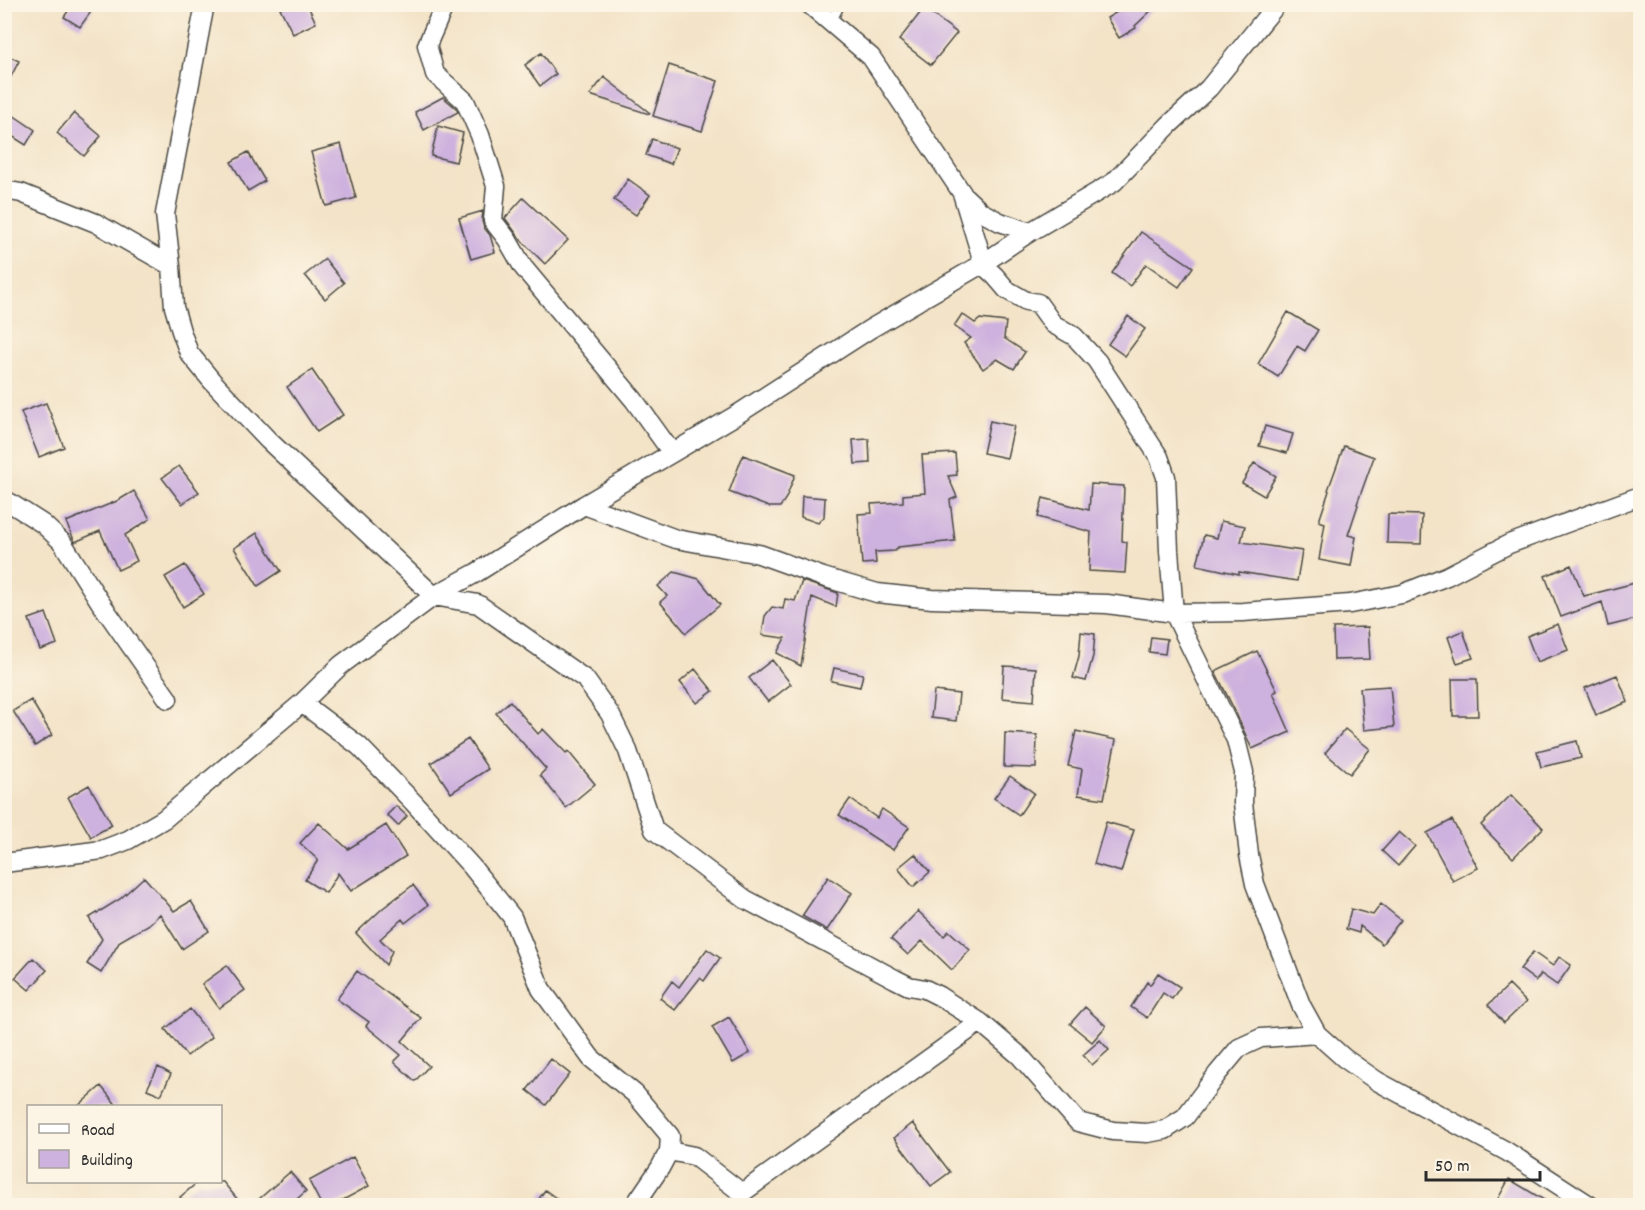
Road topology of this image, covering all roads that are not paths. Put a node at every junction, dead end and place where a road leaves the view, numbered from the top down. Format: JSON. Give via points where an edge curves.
{"nodes":[{"id":1,"x":205,"y":4,"type":"edge"},
{"id":2,"x":445,"y":4,"type":"edge"},
{"id":3,"x":809,"y":4,"type":"edge"},
{"id":4,"x":840,"y":4,"type":"edge"},
{"id":5,"x":1277,"y":4,"type":"edge"},
{"id":6,"x":831,"y":22,"type":"junction"},
{"id":7,"x":4,"y":190,"type":"edge"},
{"id":8,"x":962,"y":193,"type":"junction"},
{"id":9,"x":1030,"y":232,"type":"junction"},
{"id":10,"x":982,"y":264,"type":"junction"},
{"id":11,"x":171,"y":266,"type":"junction"},
{"id":12,"x":672,"y":453,"type":"junction"},
{"id":13,"x":1641,"y":496,"type":"edge"},
{"id":14,"x":4,"y":499,"type":"edge"},
{"id":15,"x":584,"y":505,"type":"junction"},
{"id":16,"x":434,"y":596,"type":"junction"},
{"id":17,"x":1174,"y":613,"type":"junction"},
{"id":18,"x":168,"y":699,"type":"dead end"},
{"id":19,"x":302,"y":703,"type":"junction"},
{"id":20,"x":4,"y":863,"type":"edge"},
{"id":21,"x":980,"y":1022,"type":"junction"},
{"id":22,"x":1317,"y":1034,"type":"junction"},
{"id":23,"x":669,"y":1151,"type":"junction"},
{"id":24,"x":634,"y":1206,"type":"edge"},
{"id":25,"x":1591,"y":1206,"type":"edge"}],
"edges":[{"from":1,"to":11,"type":"street","via":[[165,213]]},
{"from":2,"to":12,"type":"street","via":[[427,45],[435,74],[465,100],[480,135],[496,186],[493,221],[523,267],[634,400]]},
{"from":3,"to":6,"type":"street"},
{"from":4,"to":6,"type":"lane"},
{"from":5,"to":9,"type":"street","via":[[1209,88],[1114,182]]},
{"from":6,"to":8,"type":"street","via":[[871,57]]},
{"from":7,"to":11,"type":"street","via":[[96,222]]},
{"from":8,"to":9,"type":"street","via":[[981,212]]},
{"from":8,"to":10,"type":"street"},
{"from":9,"to":10,"type":"street"},
{"from":10,"to":12,"type":"street","via":[[870,328]]},
{"from":10,"to":17,"type":"street","via":[[1007,290],[1038,303],[1053,324],[1074,336],[1097,362],[1159,457],[1166,477]]},
{"from":11,"to":16,"type":"street","via":[[174,307],[189,353],[268,440]]},
{"from":12,"to":15,"type":"street"},
{"from":13,"to":17,"type":"street","via":[[1509,544],[1402,594],[1350,604]]},
{"from":14,"to":18,"type":"street","via":[[43,524],[62,542]]},
{"from":15,"to":16,"type":"street"},
{"from":15,"to":17,"type":"street","via":[[676,539],[759,554],[877,593],[932,599],[1107,604]]},
{"from":16,"to":19,"type":"street","via":[[341,665]]},
{"from":16,"to":21,"type":"street","via":[[478,604],[585,679],[610,714],[628,751],[654,830],[701,867],[745,899],[886,975],[939,996]]},
{"from":17,"to":22,"type":"street","via":[[1236,740],[1244,772],[1243,803],[1255,884],[1300,1005]]},
{"from":19,"to":20,"type":"street","via":[[164,819],[128,840],[102,850]]},
{"from":19,"to":23,"type":"street","via":[[359,746],[472,867],[512,918],[541,989],[591,1058],[635,1094],[670,1136]]},
{"from":21,"to":22,"type":"street","via":[[1020,1056],[1078,1122],[1113,1131],[1147,1133],[1165,1130],[1185,1116],[1239,1048],[1261,1038]]},
{"from":21,"to":23,"type":"street","via":[[742,1193],[694,1156]]},
{"from":22,"to":25,"type":"street","via":[[1377,1081],[1506,1151]]},
{"from":23,"to":24,"type":"street"}]}
